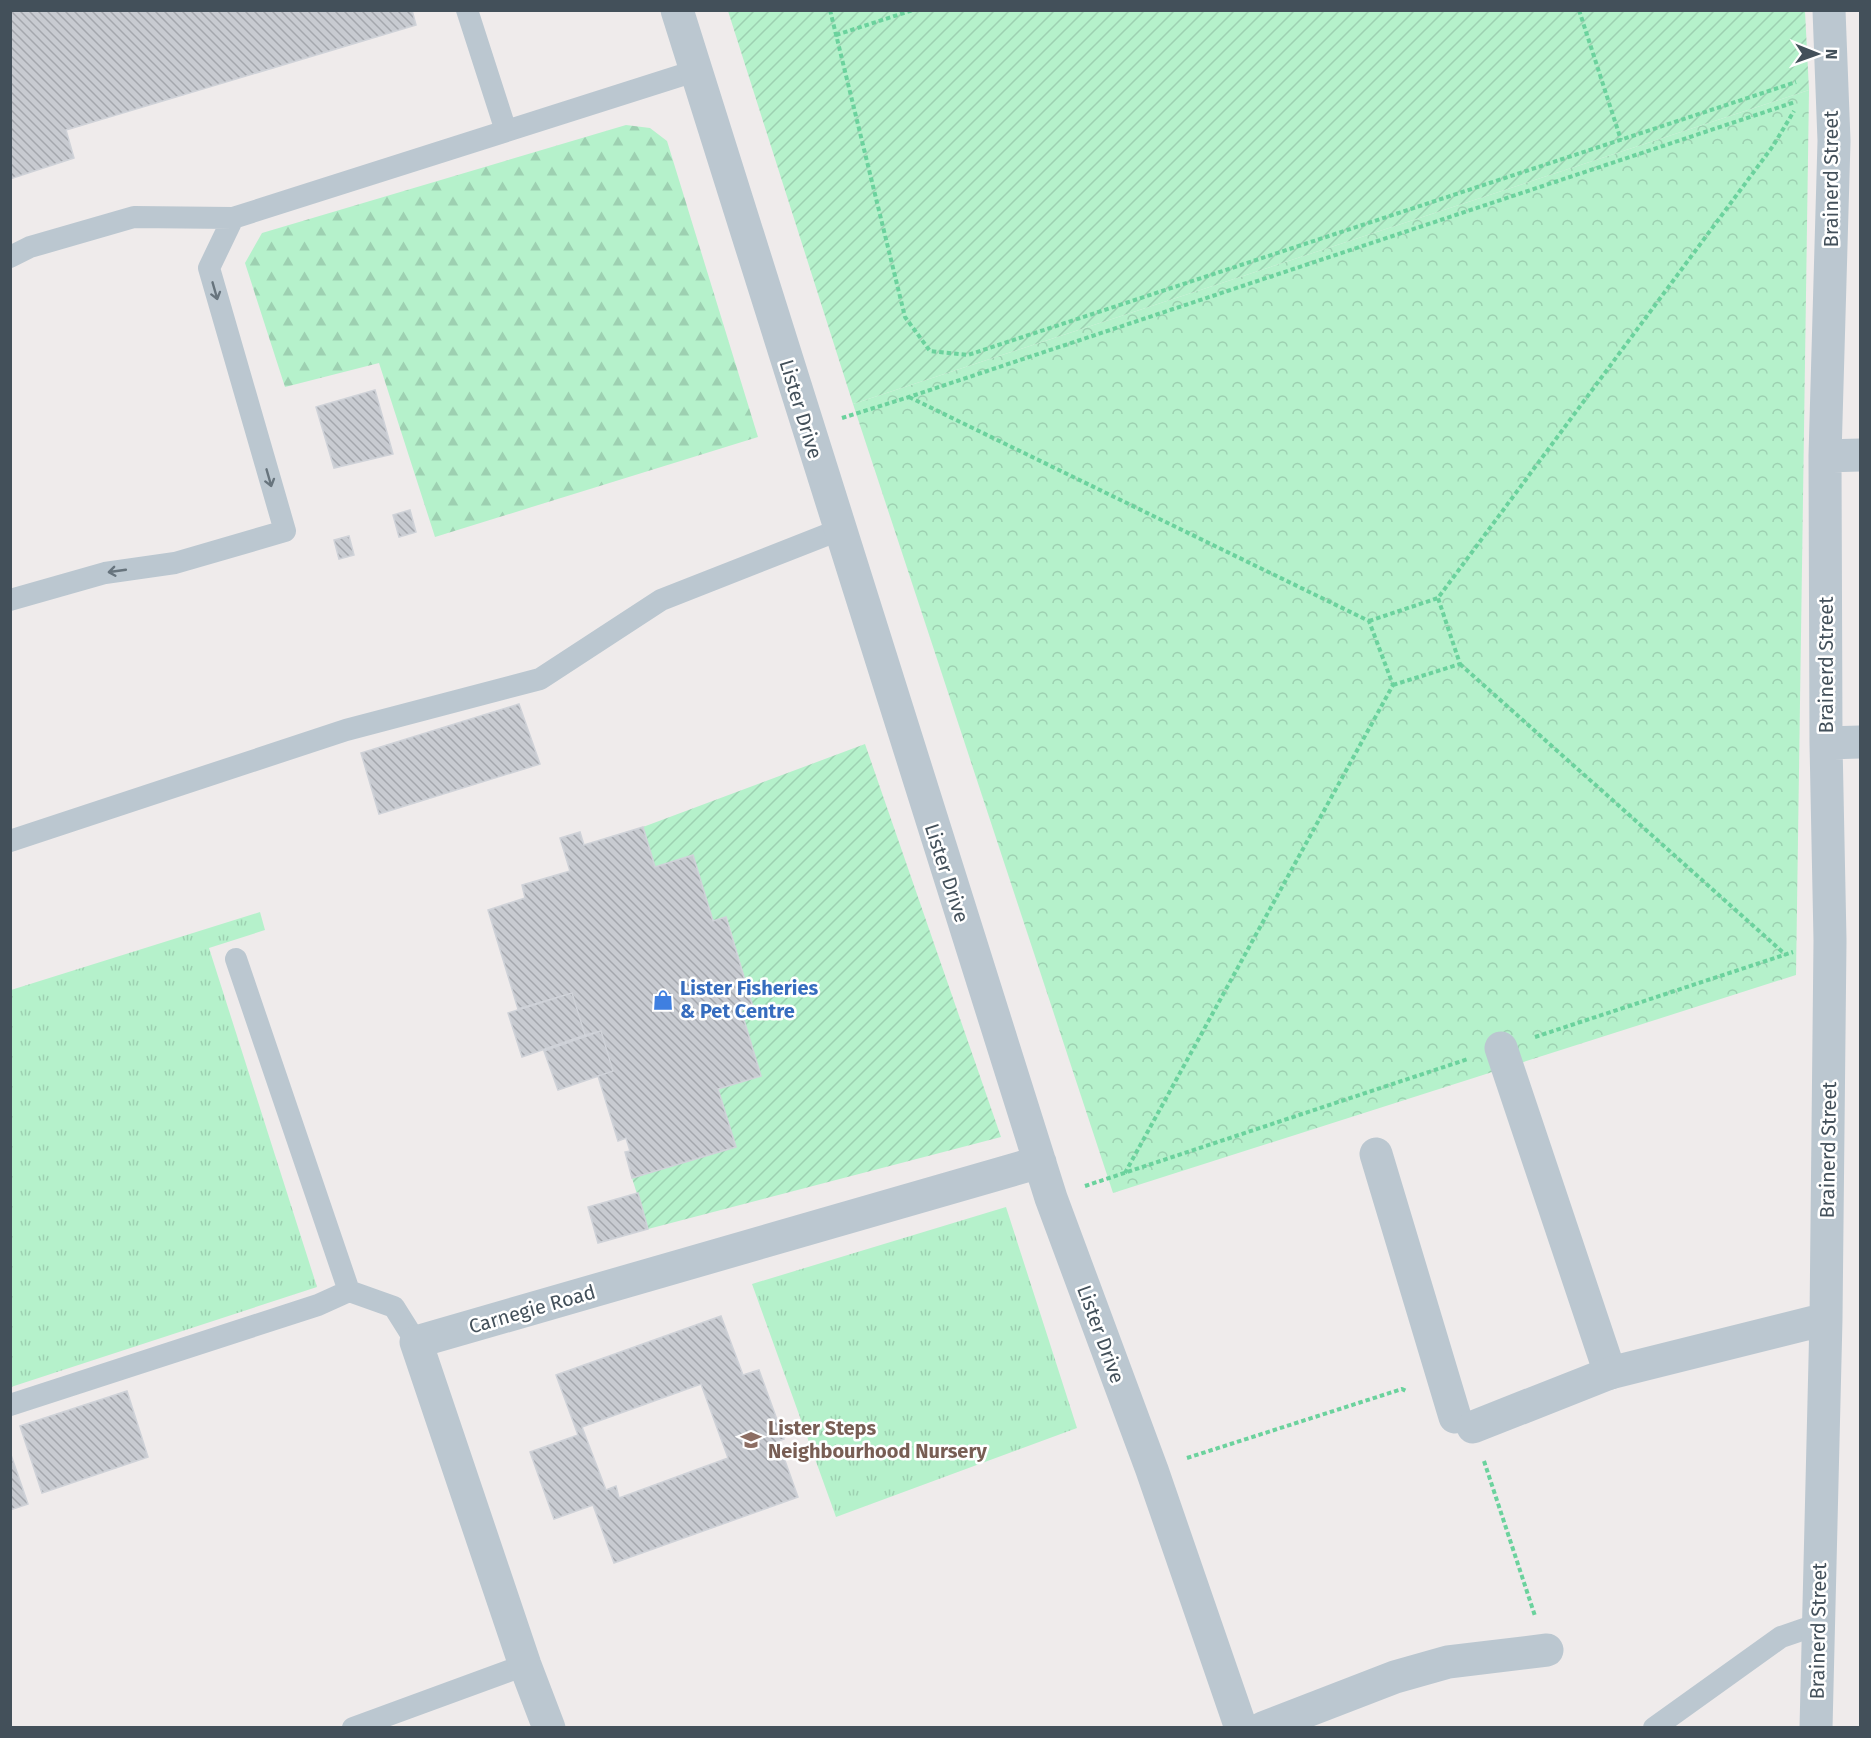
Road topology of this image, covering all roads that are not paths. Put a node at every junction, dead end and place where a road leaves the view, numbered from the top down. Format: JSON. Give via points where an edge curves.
{"nodes":[{"id":1,"x":466,"y":10,"type":"edge"},
{"id":2,"x":676,"y":10,"type":"edge"},
{"id":3,"x":1829,"y":10,"type":"edge"},
{"id":4,"x":695,"y":71,"type":"junction"},
{"id":5,"x":506,"y":131,"type":"junction"},
{"id":6,"x":1847,"y":140,"type":"edge"},
{"id":7,"x":233,"y":218,"type":"junction"},
{"id":8,"x":10,"y":257,"type":"edge"},
{"id":9,"x":1860,"y":455,"type":"edge"},
{"id":10,"x":1825,"y":456,"type":"junction"},
{"id":11,"x":839,"y":530,"type":"junction"},
{"id":12,"x":10,"y":600,"type":"edge"},
{"id":13,"x":1860,"y":742,"type":"edge"},
{"id":14,"x":1826,"y":743,"type":"junction"},
{"id":15,"x":10,"y":841,"type":"edge"},
{"id":16,"x":236,"y":959,"type":"dead end"},
{"id":17,"x":1501,"y":1047,"type":"road end"},
{"id":18,"x":1376,"y":1154,"type":"dead end"},
{"id":19,"x":1040,"y":1162,"type":"junction"},
{"id":20,"x":349,"y":1291,"type":"junction"},
{"id":21,"x":1826,"y":1319,"type":"junction"},
{"id":22,"x":416,"y":1342,"type":"junction"},
{"id":23,"x":1610,"y":1373,"type":"junction"},
{"id":24,"x":10,"y":1405,"type":"edge"},
{"id":25,"x":1818,"y":1624,"type":"junction"},
{"id":26,"x":1546,"y":1650,"type":"road end"},
{"id":27,"x":525,"y":1665,"type":"junction"},
{"id":28,"x":352,"y":1728,"type":"edge"},
{"id":29,"x":549,"y":1728,"type":"edge"},
{"id":30,"x":1241,"y":1728,"type":"edge"},
{"id":31,"x":1263,"y":1728,"type":"edge"},
{"id":32,"x":1654,"y":1728,"type":"edge"},
{"id":33,"x":1816,"y":1728,"type":"edge"}],
"edges":[{"from":1,"to":5,"type":"lane"},
{"from":2,"to":4,"type":"street","name":"Lister Drive"},
{"from":3,"to":6,"type":"street","name":"Brainerd Street","via":[[1831,70]]},
{"from":4,"to":5,"type":"lane"},
{"from":4,"to":11,"type":"street","name":"Lister Drive"},
{"from":5,"to":7,"type":"lane"},
{"from":6,"to":10,"type":"street","name":"Brainerd Street"},
{"from":7,"to":8,"type":"lane","via":[[134,217],[30,247]]},
{"from":7,"to":12,"type":"lane","one_way":true,"via":[[209,268],[285,531],[175,563],[105,573]]},
{"from":9,"to":10,"type":"street"},
{"from":10,"to":14,"type":"street","name":"Brainerd Street"},
{"from":11,"to":15,"type":"lane","via":[[661,600],[540,679],[346,730]]},
{"from":11,"to":19,"type":"street","name":"Lister Drive"},
{"from":13,"to":14,"type":"street"},
{"from":14,"to":21,"type":"street","name":"Brainerd Street","via":[[1830,940]]},
{"from":16,"to":20,"type":"lane"},
{"from":17,"to":23,"type":"street"},
{"from":18,"to":23,"type":"street","via":[[1464,1422]]},
{"from":19,"to":22,"type":"street","name":"Carnegie Road"},
{"from":19,"to":30,"type":"street","name":"Lister Drive"},
{"from":20,"to":22,"type":"lane","via":[[394,1308]]},
{"from":20,"to":24,"type":"lane","via":[[318,1305]]},
{"from":21,"to":23,"type":"street"},
{"from":21,"to":25,"type":"street","name":"Brainerd Street"},
{"from":22,"to":27,"type":"street"},
{"from":25,"to":32,"type":"lane","via":[[1781,1637]]},
{"from":25,"to":33,"type":"street","name":"Brainerd Street"},
{"from":26,"to":31,"type":"street","via":[[1448,1662],[1395,1677]]},
{"from":27,"to":28,"type":"lane"},
{"from":27,"to":29,"type":"street"}]}
